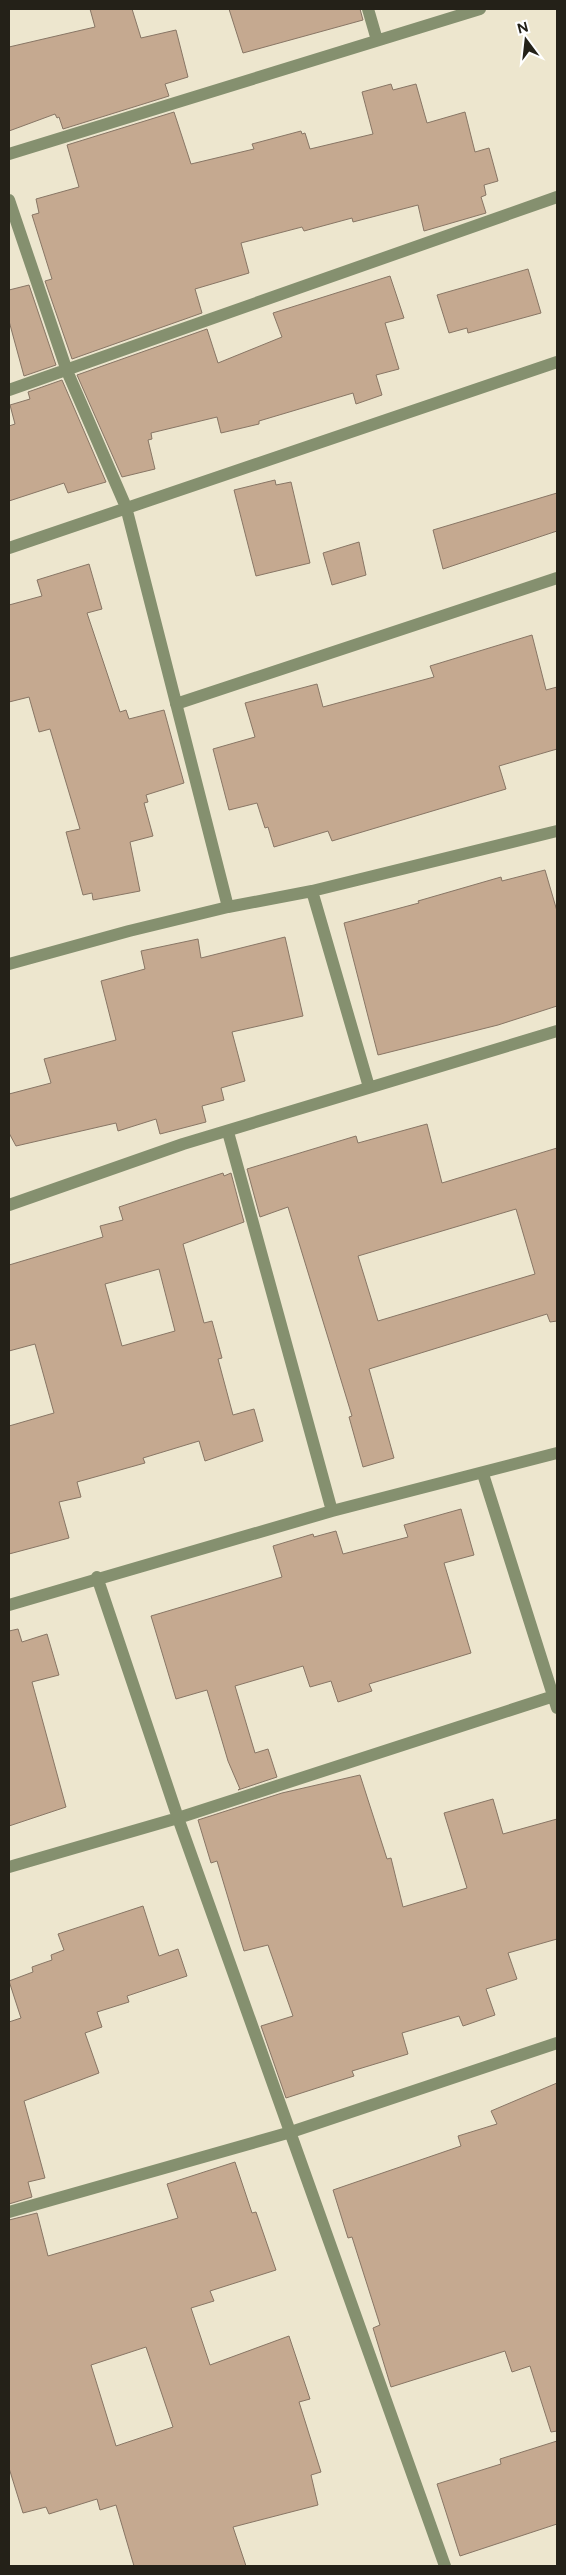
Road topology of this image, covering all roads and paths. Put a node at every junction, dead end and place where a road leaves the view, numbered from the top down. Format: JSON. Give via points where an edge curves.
{"nodes":[{"id":1,"x":368,"y":9,"type":"edge"},
{"id":2,"x":480,"y":9,"type":"edge"},
{"id":3,"x":377,"y":40,"type":"junction"},
{"id":4,"x":9,"y":154,"type":"edge"},
{"id":5,"x":557,"y":197,"type":"edge"},
{"id":6,"x":9,"y":200,"type":"edge"},
{"id":7,"x":557,"y":362,"type":"edge"},
{"id":8,"x":67,"y":371,"type":"junction"},
{"id":9,"x":9,"y":390,"type":"edge"},
{"id":10,"x":126,"y":508,"type":"junction"},
{"id":11,"x":9,"y":548,"type":"edge"},
{"id":12,"x":557,"y":578,"type":"edge"},
{"id":13,"x":176,"y":704,"type":"junction"},
{"id":14,"x":557,"y":832,"type":"edge"},
{"id":15,"x":312,"y":891,"type":"junction"},
{"id":16,"x":228,"y":907,"type":"junction"},
{"id":17,"x":9,"y":964,"type":"edge"},
{"id":18,"x":557,"y":1031,"type":"edge"},
{"id":19,"x":369,"y":1087,"type":"junction"},
{"id":20,"x":228,"y":1132,"type":"junction"},
{"id":21,"x":9,"y":1205,"type":"edge"},
{"id":22,"x":557,"y":1453,"type":"edge"},
{"id":23,"x":482,"y":1474,"type":"junction"},
{"id":24,"x":332,"y":1511,"type":"junction"},
{"id":25,"x":97,"y":1577,"type":"junction"},
{"id":26,"x":9,"y":1605,"type":"edge"},
{"id":27,"x":556,"y":1700,"type":"edge"},
{"id":28,"x":178,"y":1818,"type":"junction"},
{"id":29,"x":9,"y":1867,"type":"edge"},
{"id":30,"x":557,"y":2043,"type":"edge"},
{"id":31,"x":290,"y":2132,"type":"junction"},
{"id":32,"x":9,"y":2212,"type":"edge"},
{"id":33,"x":445,"y":2566,"type":"edge"}],
"edges":[{"from":1,"to":3,"type":"street"},
{"from":2,"to":3,"type":"street"},
{"from":3,"to":4,"type":"street"},
{"from":5,"to":8,"type":"street"},
{"from":6,"to":8,"type":"street"},
{"from":7,"to":10,"type":"street"},
{"from":8,"to":9,"type":"street"},
{"from":8,"to":10,"type":"street"},
{"from":10,"to":11,"type":"street"},
{"from":10,"to":13,"type":"street"},
{"from":12,"to":13,"type":"street"},
{"from":13,"to":16,"type":"street"},
{"from":14,"to":15,"type":"street"},
{"from":15,"to":16,"type":"street"},
{"from":15,"to":19,"type":"street"},
{"from":16,"to":17,"type":"street"},
{"from":18,"to":19,"type":"street"},
{"from":19,"to":20,"type":"street"},
{"from":20,"to":21,"type":"street","via":[[183,1144]]},
{"from":20,"to":24,"type":"street"},
{"from":22,"to":23,"type":"street"},
{"from":23,"to":24,"type":"street"},
{"from":23,"to":27,"type":"street"},
{"from":24,"to":25,"type":"street"},
{"from":25,"to":26,"type":"street"},
{"from":25,"to":28,"type":"street"},
{"from":27,"to":28,"type":"street"},
{"from":28,"to":29,"type":"street"},
{"from":28,"to":31,"type":"street"},
{"from":30,"to":31,"type":"street"},
{"from":31,"to":32,"type":"street"},
{"from":31,"to":33,"type":"street"}]}
